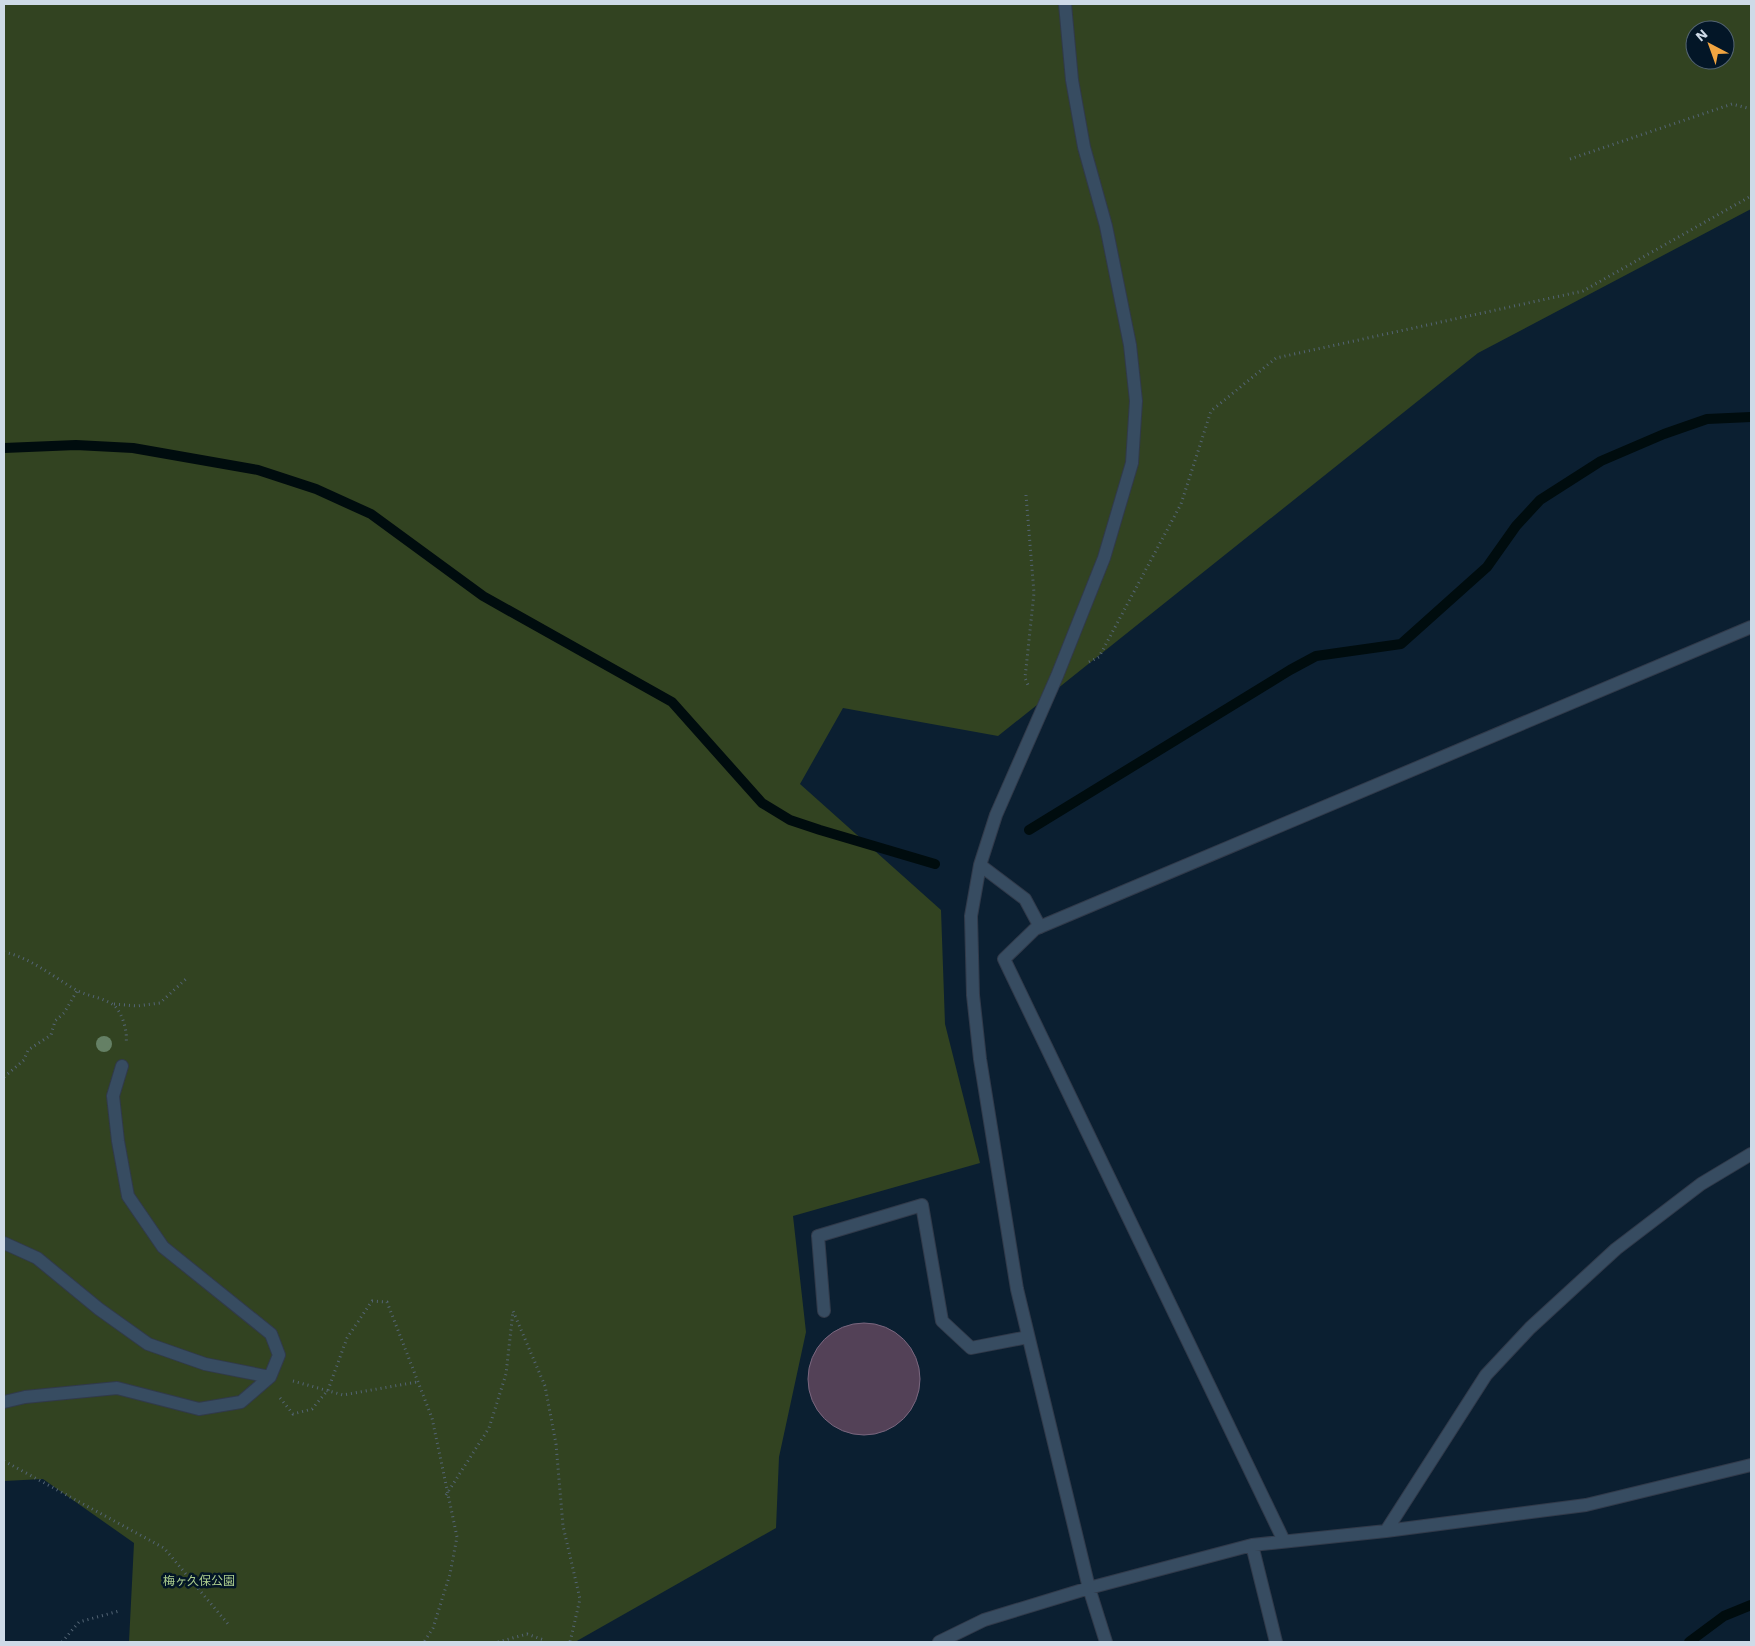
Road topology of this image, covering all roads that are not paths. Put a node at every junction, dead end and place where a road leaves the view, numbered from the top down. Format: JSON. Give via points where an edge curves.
{"nodes":[{"id":1,"x":1065,"y":4,"type":"edge"},
{"id":2,"x":1751,"y":627,"type":"edge"},
{"id":3,"x":980,"y":865,"type":"junction"},
{"id":4,"x":1040,"y":927,"type":"junction"},
{"id":5,"x":122,"y":1066,"type":"road end"},
{"id":6,"x":1751,"y":1154,"type":"edge"},
{"id":7,"x":4,"y":1243,"type":"edge"},
{"id":8,"x":824,"y":1311,"type":"dead end"},
{"id":9,"x":1028,"y":1337,"type":"junction"},
{"id":10,"x":270,"y":1377,"type":"junction"},
{"id":11,"x":4,"y":1402,"type":"edge"},
{"id":12,"x":1751,"y":1465,"type":"edge"},
{"id":13,"x":1386,"y":1531,"type":"junction"},
{"id":14,"x":1284,"y":1541,"type":"junction"},
{"id":15,"x":1252,"y":1546,"type":"junction"},
{"id":16,"x":1090,"y":1588,"type":"junction"},
{"id":17,"x":939,"y":1642,"type":"edge"},
{"id":18,"x":1106,"y":1642,"type":"edge"},
{"id":19,"x":1276,"y":1642,"type":"edge"}],
"edges":[{"from":1,"to":3,"type":"street","via":[[1072,80],[1084,148],[1106,226],[1130,345],[1136,401],[1132,463],[1104,558],[996,815]]},
{"from":2,"to":4,"type":"street"},
{"from":3,"to":4,"type":"street","via":[[1025,900]]},
{"from":3,"to":9,"type":"street","via":[[971,916],[973,996],[1017,1289]]},
{"from":4,"to":14,"type":"street","via":[[1004,959]]},
{"from":5,"to":10,"type":"street","via":[[113,1096],[128,1196],[163,1247],[271,1334],[279,1355]]},
{"from":6,"to":13,"type":"street","via":[[1701,1184],[1616,1249],[1530,1328],[1486,1374]]},
{"from":7,"to":10,"type":"street","via":[[37,1258],[148,1344],[205,1364]]},
{"from":8,"to":9,"type":"street","via":[[818,1236],[922,1206],[942,1321],[972,1348]]},
{"from":9,"to":16,"type":"street"},
{"from":10,"to":11,"type":"street","via":[[241,1402],[199,1410],[117,1388]]},
{"from":12,"to":13,"type":"street","via":[[1586,1505]]},
{"from":13,"to":14,"type":"street"},
{"from":14,"to":15,"type":"street"},
{"from":15,"to":16,"type":"street"},
{"from":15,"to":19,"type":"street"},
{"from":16,"to":17,"type":"street","via":[[984,1620]]},
{"from":16,"to":18,"type":"street"}]}
